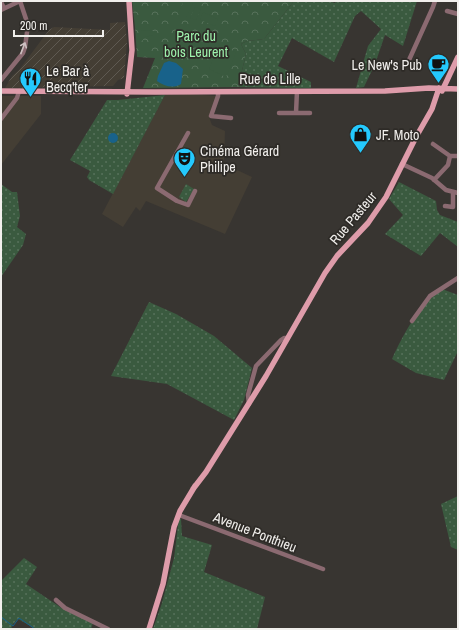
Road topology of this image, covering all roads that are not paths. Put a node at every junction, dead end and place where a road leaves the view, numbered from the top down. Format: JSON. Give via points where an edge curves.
{"nodes":[{"id":1,"x":20,"y":1,"type":"edge"},
{"id":2,"x":124,"y":1,"type":"edge"},
{"id":3,"x":129,"y":1,"type":"edge"},
{"id":4,"x":435,"y":1,"type":"edge"},
{"id":5,"x":1,"y":2,"type":"edge"},
{"id":6,"x":3,"y":9,"type":"edge"},
{"id":7,"x":447,"y":11,"type":"dead end"},
{"id":8,"x":458,"y":14,"type":"edge"},
{"id":9,"x":131,"y":24,"type":"junction"},
{"id":10,"x":458,"y":57,"type":"edge"},
{"id":11,"x":409,"y":60,"type":"dead end"},
{"id":12,"x":1,"y":80,"type":"edge"},
{"id":13,"x":441,"y":90,"type":"junction"},
{"id":14,"x":458,"y":90,"type":"edge"},
{"id":15,"x":297,"y":91,"type":"junction"},
{"id":16,"x":1,"y":92,"type":"edge"},
{"id":17,"x":18,"y":92,"type":"junction"},
{"id":18,"x":218,"y":92,"type":"junction"},
{"id":19,"x":128,"y":93,"type":"junction"},
{"id":20,"x":279,"y":113,"type":"dead end"},
{"id":21,"x":296,"y":113,"type":"junction"},
{"id":22,"x":310,"y":113,"type":"dead end"},
{"id":23,"x":232,"y":118,"type":"dead end"},
{"id":24,"x":1,"y":119,"type":"edge"},
{"id":25,"x":188,"y":133,"type":"dead end"},
{"id":26,"x":433,"y":144,"type":"dead end"},
{"id":27,"x":450,"y":156,"type":"junction"},
{"id":28,"x":457,"y":156,"type":"dead end"},
{"id":29,"x":402,"y":164,"type":"junction"},
{"id":30,"x":434,"y":180,"type":"junction"},
{"id":31,"x":195,"y":191,"type":"dead end"},
{"id":32,"x":456,"y":193,"type":"edge"},
{"id":33,"x":445,"y":206,"type":"dead end"},
{"id":34,"x":458,"y":278,"type":"edge"},
{"id":35,"x":412,"y":321,"type":"dead end"},
{"id":36,"x":288,"y":338,"type":"junction"},
{"id":37,"x":248,"y":404,"type":"junction"},
{"id":38,"x":179,"y":515,"type":"junction"},
{"id":39,"x":323,"y":569,"type":"dead end"},
{"id":40,"x":56,"y":600,"type":"dead end"},
{"id":41,"x":108,"y":629,"type":"edge"},
{"id":42,"x":149,"y":629,"type":"edge"}],
"edges":[{"from":1,"to":6,"type":"street"},
{"from":12,"to":1,"type":"street","one_way":true,"via":[[25,49],[28,25]]},
{"from":2,"to":9,"type":"main road"},
{"from":3,"to":9,"type":"main road"},
{"from":4,"to":11,"type":"street"},
{"from":5,"to":6,"type":"street"},
{"from":7,"to":8,"type":"street"},
{"from":9,"to":19,"type":"main road","via":[[132,56]]},
{"from":10,"to":13,"type":"main road","name":"Rue Pasteur"},
{"from":13,"to":14,"type":"main road","name":"Rue de Lille"},
{"from":13,"to":15,"type":"main road","name":"Rue de Lille"},
{"from":13,"to":29,"type":"main road","name":"Rue Pasteur"},
{"from":15,"to":18,"type":"main road","name":"Rue de Lille"},
{"from":15,"to":21,"type":"street"},
{"from":16,"to":17,"type":"main road","name":"Rue de Lille"},
{"from":17,"to":19,"type":"main road","name":"Rue de Lille"},
{"from":17,"to":24,"type":"street","via":[[18,98]]},
{"from":18,"to":19,"type":"main road","name":"Rue de Lille"},
{"from":18,"to":23,"type":"street","via":[[211,116]]},
{"from":20,"to":21,"type":"street"},
{"from":21,"to":22,"type":"street"},
{"from":25,"to":31,"type":"street","via":[[157,188],[188,205]]},
{"from":26,"to":27,"type":"street"},
{"from":27,"to":28,"type":"street"},
{"from":27,"to":30,"type":"street","via":[[448,165]]},
{"from":29,"to":30,"type":"street"},
{"from":29,"to":36,"type":"main road","name":"Rue Pasteur","via":[[383,203],[361,232],[331,264]]},
{"from":30,"to":32,"type":"street","via":[[444,190]]},
{"from":32,"to":33,"type":"street","via":[[455,208]]},
{"from":34,"to":35,"type":"street","via":[[430,296]]},
{"from":36,"to":37,"type":"main road","name":"Rue Pasteur"},
{"from":36,"to":37,"type":"street","name":"Rue Pasteur","via":[[283,339],[257,365],[248,395]]},
{"from":37,"to":38,"type":"main road","name":"Rue Pasteur","via":[[202,473]]},
{"from":38,"to":39,"type":"street","name":"Avenue Ponthieu"},
{"from":38,"to":42,"type":"main road","name":"Rue Pasteur"},
{"from":40,"to":41,"type":"street","via":[[65,608]]}]}
